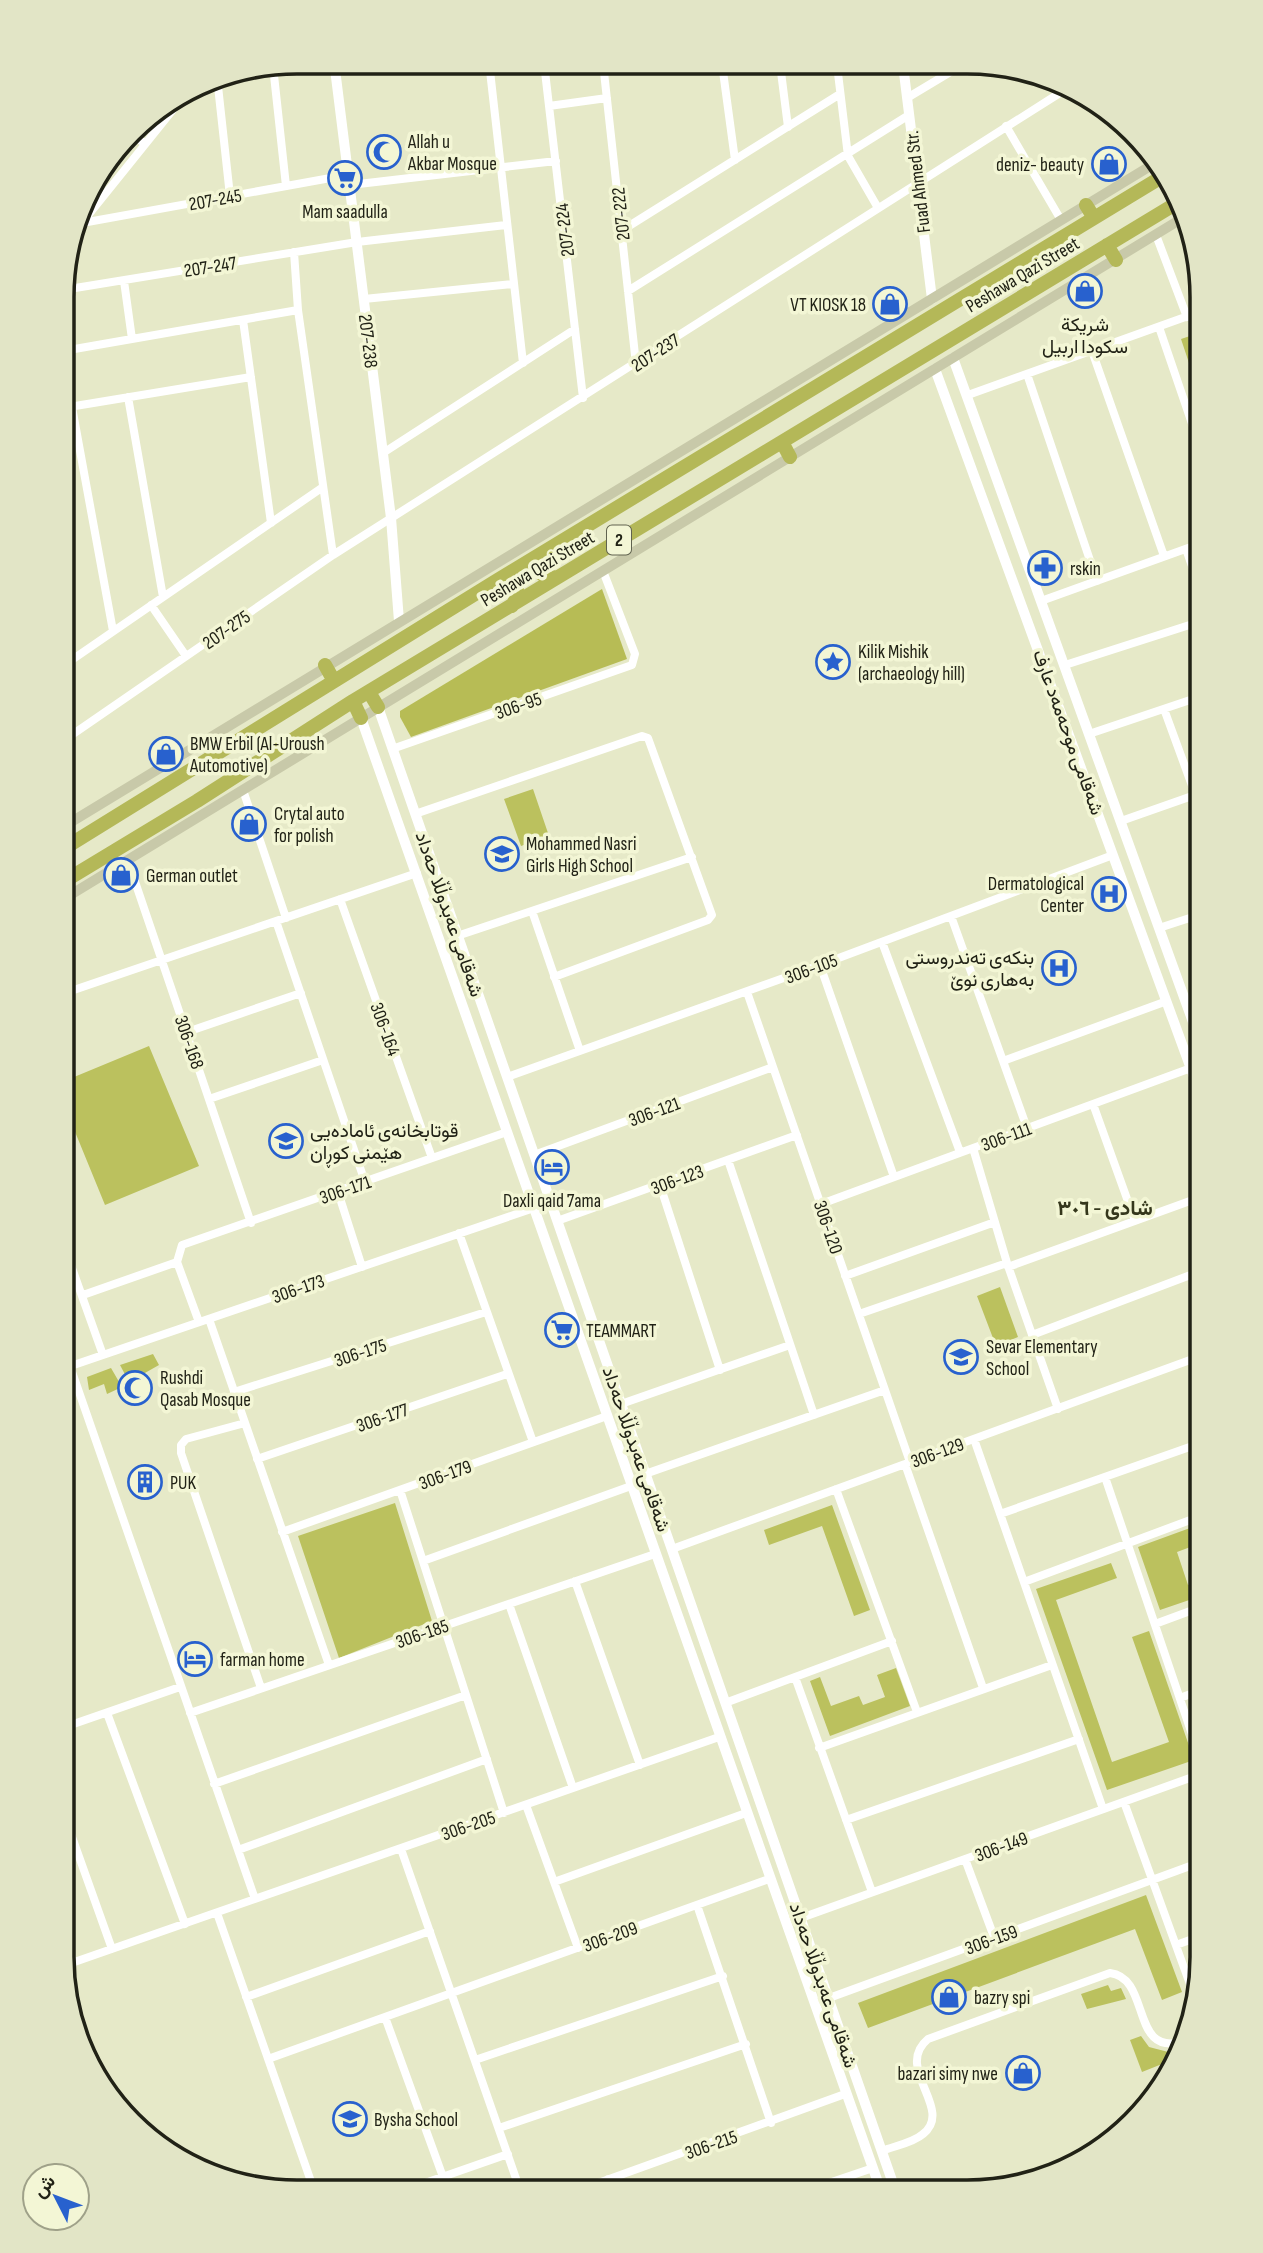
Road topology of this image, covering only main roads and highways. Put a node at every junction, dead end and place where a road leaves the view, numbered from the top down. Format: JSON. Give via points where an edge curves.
{"nodes":[{"id":1,"x":1148,"y":168,"type":"edge"},
{"id":2,"x":1156,"y":180,"type":"edge"},
{"id":3,"x":1086,"y":205,"type":"junction"},
{"id":4,"x":1170,"y":207,"type":"edge"},
{"id":5,"x":1094,"y":218,"type":"junction"},
{"id":6,"x":1177,"y":222,"type":"edge"},
{"id":7,"x":1107,"y":245,"type":"junction"},
{"id":8,"x":1116,"y":260,"type":"junction"},
{"id":9,"x":786,"y":385,"type":"junction"},
{"id":10,"x":794,"y":399,"type":"junction"},
{"id":11,"x":782,"y":442,"type":"junction"},
{"id":12,"x":687,"y":445,"type":"junction"},
{"id":13,"x":790,"y":457,"type":"junction"},
{"id":14,"x":695,"y":459,"type":"junction"},
{"id":15,"x":542,"y":553,"type":"junction"},
{"id":16,"x":558,"y":577,"type":"junction"},
{"id":17,"x":496,"y":581,"type":"junction"},
{"id":18,"x":512,"y":606,"type":"junction"},
{"id":19,"x":325,"y":665,"type":"junction"},
{"id":20,"x":334,"y":681,"type":"junction"},
{"id":21,"x":369,"y":692,"type":"junction"},
{"id":22,"x":354,"y":701,"type":"junction"},
{"id":23,"x":378,"y":707,"type":"junction"},
{"id":24,"x":361,"y":718,"type":"junction"},
{"id":25,"x":74,"y":820,"type":"edge"},
{"id":26,"x":74,"y":842,"type":"edge"},
{"id":27,"x":124,"y":846,"type":"junction"},
{"id":28,"x":128,"y":861,"type":"junction"},
{"id":29,"x":74,"y":875,"type":"edge"},
{"id":30,"x":74,"y":893,"type":"edge"}],
"edges":[{"from":1,"to":3,"type":"main road"},
{"from":2,"to":5,"type":"highway","name":"Peshawa Qazi Street","number":"2"},
{"from":3,"to":5,"type":"highway"},
{"from":3,"to":9,"type":"main road"},
{"from":4,"to":7,"type":"highway","name":"Peshawa Qazi Street","number":"2"},
{"from":5,"to":10,"type":"highway","name":"Peshawa Qazi Street","number":"2"},
{"from":6,"to":8,"type":"main road"},
{"from":7,"to":8,"type":"highway"},
{"from":7,"to":11,"type":"highway","name":"Peshawa Qazi Street","number":"2"},
{"from":8,"to":13,"type":"main road"},
{"from":9,"to":10,"type":"highway"},
{"from":9,"to":12,"type":"main road"},
{"from":10,"to":14,"type":"highway","name":"Peshawa Qazi Street","number":"2"},
{"from":11,"to":13,"type":"highway"},
{"from":11,"to":16,"type":"highway","name":"Peshawa Qazi Street","number":"2"},
{"from":12,"to":14,"type":"highway"},
{"from":12,"to":19,"type":"main road"},
{"from":13,"to":23,"type":"main road"},
{"from":14,"to":15,"type":"highway","name":"Peshawa Qazi Street","number":"2"},
{"from":15,"to":16,"type":"highway","via":[[538,570],[547,578]]},
{"from":15,"to":17,"type":"highway","name":"Peshawa Qazi Street","number":"2"},
{"from":16,"to":18,"type":"highway","name":"Peshawa Qazi Street","number":"2"},
{"from":17,"to":18,"type":"highway","via":[[508,580],[516,586],[518,595]]},
{"from":17,"to":20,"type":"highway","name":"Peshawa Qazi Street","number":"2"},
{"from":18,"to":21,"type":"highway","name":"Peshawa Qazi Street","number":"2"},
{"from":19,"to":20,"type":"highway"},
{"from":19,"to":25,"type":"main road"},
{"from":20,"to":26,"type":"highway","name":"Peshawa Qazi Street","number":"2"},
{"from":21,"to":22,"type":"highway","name":"Peshawa Qazi Street","number":"2"},
{"from":21,"to":23,"type":"highway"},
{"from":22,"to":24,"type":"highway"},
{"from":22,"to":27,"type":"highway","name":"Peshawa Qazi Street","number":"2"},
{"from":23,"to":24,"type":"main road"},
{"from":24,"to":28,"type":"main road"},
{"from":27,"to":28,"type":"highway"},
{"from":27,"to":29,"type":"highway","name":"Peshawa Qazi Street","number":"2"},
{"from":28,"to":30,"type":"main road"}]}
